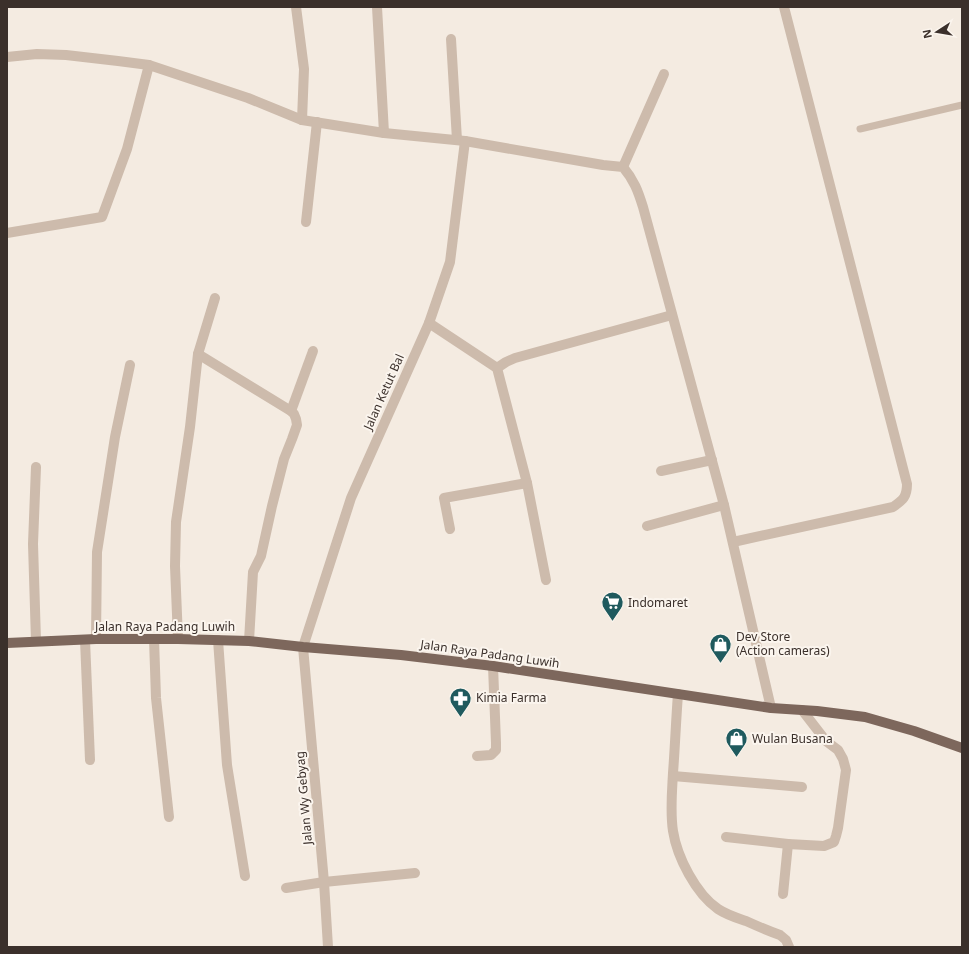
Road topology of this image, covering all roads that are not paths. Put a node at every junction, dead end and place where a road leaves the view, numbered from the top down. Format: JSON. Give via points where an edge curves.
{"nodes":[{"id":1,"x":296,"y":7,"type":"edge"},
{"id":2,"x":377,"y":7,"type":"edge"},
{"id":3,"x":784,"y":7,"type":"edge"},
{"id":4,"x":451,"y":39,"type":"dead end"},
{"id":5,"x":7,"y":57,"type":"edge"},
{"id":6,"x":149,"y":66,"type":"junction"},
{"id":7,"x":664,"y":74,"type":"dead end"},
{"id":8,"x":962,"y":106,"type":"edge"},
{"id":9,"x":302,"y":120,"type":"junction"},
{"id":10,"x":317,"y":122,"type":"junction"},
{"id":11,"x":860,"y":129,"type":"dead end"},
{"id":12,"x":384,"y":132,"type":"junction"},
{"id":13,"x":461,"y":141,"type":"junction"},
{"id":14,"x":623,"y":167,"type":"junction"},
{"id":15,"x":306,"y":222,"type":"dead end"},
{"id":16,"x":7,"y":232,"type":"edge"},
{"id":17,"x":216,"y":298,"type":"dead end"},
{"id":18,"x":672,"y":315,"type":"junction"},
{"id":19,"x":429,"y":323,"type":"junction"},
{"id":20,"x":313,"y":352,"type":"dead end"},
{"id":21,"x":198,"y":354,"type":"junction"},
{"id":22,"x":130,"y":365,"type":"dead end"},
{"id":23,"x":497,"y":368,"type":"junction"},
{"id":24,"x":291,"y":411,"type":"junction"},
{"id":25,"x":712,"y":460,"type":"junction"},
{"id":26,"x":36,"y":467,"type":"dead end"},
{"id":27,"x":661,"y":471,"type":"dead end"},
{"id":28,"x":527,"y":483,"type":"junction"},
{"id":29,"x":724,"y":505,"type":"junction"},
{"id":30,"x":647,"y":526,"type":"dead end"},
{"id":31,"x":450,"y":529,"type":"dead end"},
{"id":32,"x":733,"y":542,"type":"junction"},
{"id":33,"x":546,"y":580,"type":"dead end"},
{"id":34,"x":154,"y":639,"type":"junction"},
{"id":35,"x":178,"y":639,"type":"junction"},
{"id":36,"x":85,"y":640,"type":"junction"},
{"id":37,"x":96,"y":640,"type":"junction"},
{"id":38,"x":218,"y":640,"type":"junction"},
{"id":39,"x":36,"y":641,"type":"junction"},
{"id":40,"x":249,"y":641,"type":"junction"},
{"id":41,"x":7,"y":643,"type":"edge"},
{"id":42,"x":303,"y":647,"type":"junction"},
{"id":43,"x":493,"y":666,"type":"junction"},
{"id":44,"x":678,"y":694,"type":"junction"},
{"id":45,"x":771,"y":708,"type":"junction"},
{"id":46,"x":802,"y":710,"type":"junction"},
{"id":47,"x":962,"y":748,"type":"edge"},
{"id":48,"x":477,"y":756,"type":"dead end"},
{"id":49,"x":90,"y":760,"type":"dead end"},
{"id":50,"x":673,"y":776,"type":"junction"},
{"id":51,"x":802,"y":787,"type":"dead end"},
{"id":52,"x":169,"y":817,"type":"dead end"},
{"id":53,"x":726,"y":837,"type":"dead end"},
{"id":54,"x":788,"y":844,"type":"junction"},
{"id":55,"x":416,"y":873,"type":"dead end"},
{"id":56,"x":245,"y":876,"type":"dead end"},
{"id":57,"x":324,"y":882,"type":"junction"},
{"id":58,"x":286,"y":888,"type":"dead end"},
{"id":59,"x":783,"y":894,"type":"dead end"},
{"id":60,"x":328,"y":947,"type":"edge"},
{"id":61,"x":789,"y":947,"type":"edge"}],
"edges":[{"from":1,"to":9,"type":"street","via":[[304,69]]},
{"from":2,"to":12,"type":"street"},
{"from":3,"to":32,"type":"street","via":[[907,484],[907,494],[893,507]]},
{"from":4,"to":13,"type":"street","name":"Jalan Ketut Bal"},
{"from":5,"to":6,"type":"street","via":[[66,55]]},
{"from":6,"to":9,"type":"street","via":[[248,98]]},
{"from":6,"to":16,"type":"street","via":[[127,149],[102,217]]},
{"from":7,"to":14,"type":"street"},
{"from":8,"to":11,"type":"lane"},
{"from":9,"to":10,"type":"street"},
{"from":10,"to":12,"type":"street"},
{"from":10,"to":15,"type":"street"},
{"from":12,"to":13,"type":"street"},
{"from":13,"to":14,"type":"street"},
{"from":13,"to":19,"type":"street","name":"Jalan Ketut Bal","via":[[450,262]]},
{"from":14,"to":18,"type":"street","via":[[637,189]]},
{"from":17,"to":21,"type":"street"},
{"from":18,"to":23,"type":"street","via":[[515,358]]},
{"from":18,"to":25,"type":"street"},
{"from":19,"to":23,"type":"street"},
{"from":19,"to":42,"type":"street","name":"Jalan Ketut Bal","via":[[351,498]]},
{"from":20,"to":24,"type":"street"},
{"from":21,"to":24,"type":"street"},
{"from":21,"to":35,"type":"street","via":[[176,522]]},
{"from":22,"to":37,"type":"street","via":[[115,437],[97,552]]},
{"from":23,"to":28,"type":"street"},
{"from":24,"to":40,"type":"street","via":[[297,425],[284,459],[261,556],[253,572]]},
{"from":25,"to":27,"type":"street"},
{"from":25,"to":29,"type":"street"},
{"from":26,"to":39,"type":"street","via":[[33,544]]},
{"from":28,"to":31,"type":"street","via":[[444,498]]},
{"from":28,"to":33,"type":"street"},
{"from":29,"to":30,"type":"street"},
{"from":29,"to":32,"type":"street"},
{"from":32,"to":45,"type":"street"},
{"from":34,"to":35,"type":"main road","name":"Jalan Raya Padang Luwih"},
{"from":34,"to":37,"type":"main road","name":"Jalan Raya Padang Luwih"},
{"from":34,"to":52,"type":"street","via":[[156,698]]},
{"from":35,"to":38,"type":"main road","name":"Jalan Raya Padang Luwih"},
{"from":36,"to":37,"type":"main road","name":"Jalan Raya Padang Luwih"},
{"from":36,"to":39,"type":"main road","name":"Jalan Raya Padang Luwih"},
{"from":36,"to":49,"type":"street"},
{"from":38,"to":40,"type":"main road","name":"Jalan Raya Padang Luwih"},
{"from":38,"to":56,"type":"street","via":[[227,765]]},
{"from":39,"to":41,"type":"main road","name":"Jalan Raya Padang Luwih"},
{"from":40,"to":42,"type":"main road","name":"Jalan Raya Padang Luwih"},
{"from":42,"to":43,"type":"main road","name":"Jalan Raya Padang Luwih"},
{"from":42,"to":57,"type":"street","name":"Jalan Wy Gebyag"},
{"from":43,"to":44,"type":"main road","name":"Jalan Raya Padang Luwih"},
{"from":43,"to":48,"type":"street","via":[[496,750],[491,755]]},
{"from":44,"to":45,"type":"main road","name":"Jalan Raya Padang Luwih"},
{"from":44,"to":50,"type":"street"},
{"from":45,"to":46,"type":"main road","name":"Jalan Raya Padang Luwih"},
{"from":46,"to":47,"type":"main road","name":"Jalan Raya Padang Luwih","via":[[865,717]]},
{"from":46,"to":54,"type":"street","via":[[826,741],[841,754],[846,770],[834,842],[824,846]]},
{"from":50,"to":51,"type":"street"},
{"from":50,"to":61,"type":"street","via":[[673,832],[682,861],[692,880],[704,897],[718,909],[780,936],[786,940]]},
{"from":53,"to":54,"type":"street"},
{"from":54,"to":59,"type":"street"},
{"from":55,"to":57,"type":"street"},
{"from":57,"to":58,"type":"street"},
{"from":57,"to":60,"type":"street","name":"Jalan Wy Gebyag"}]}
